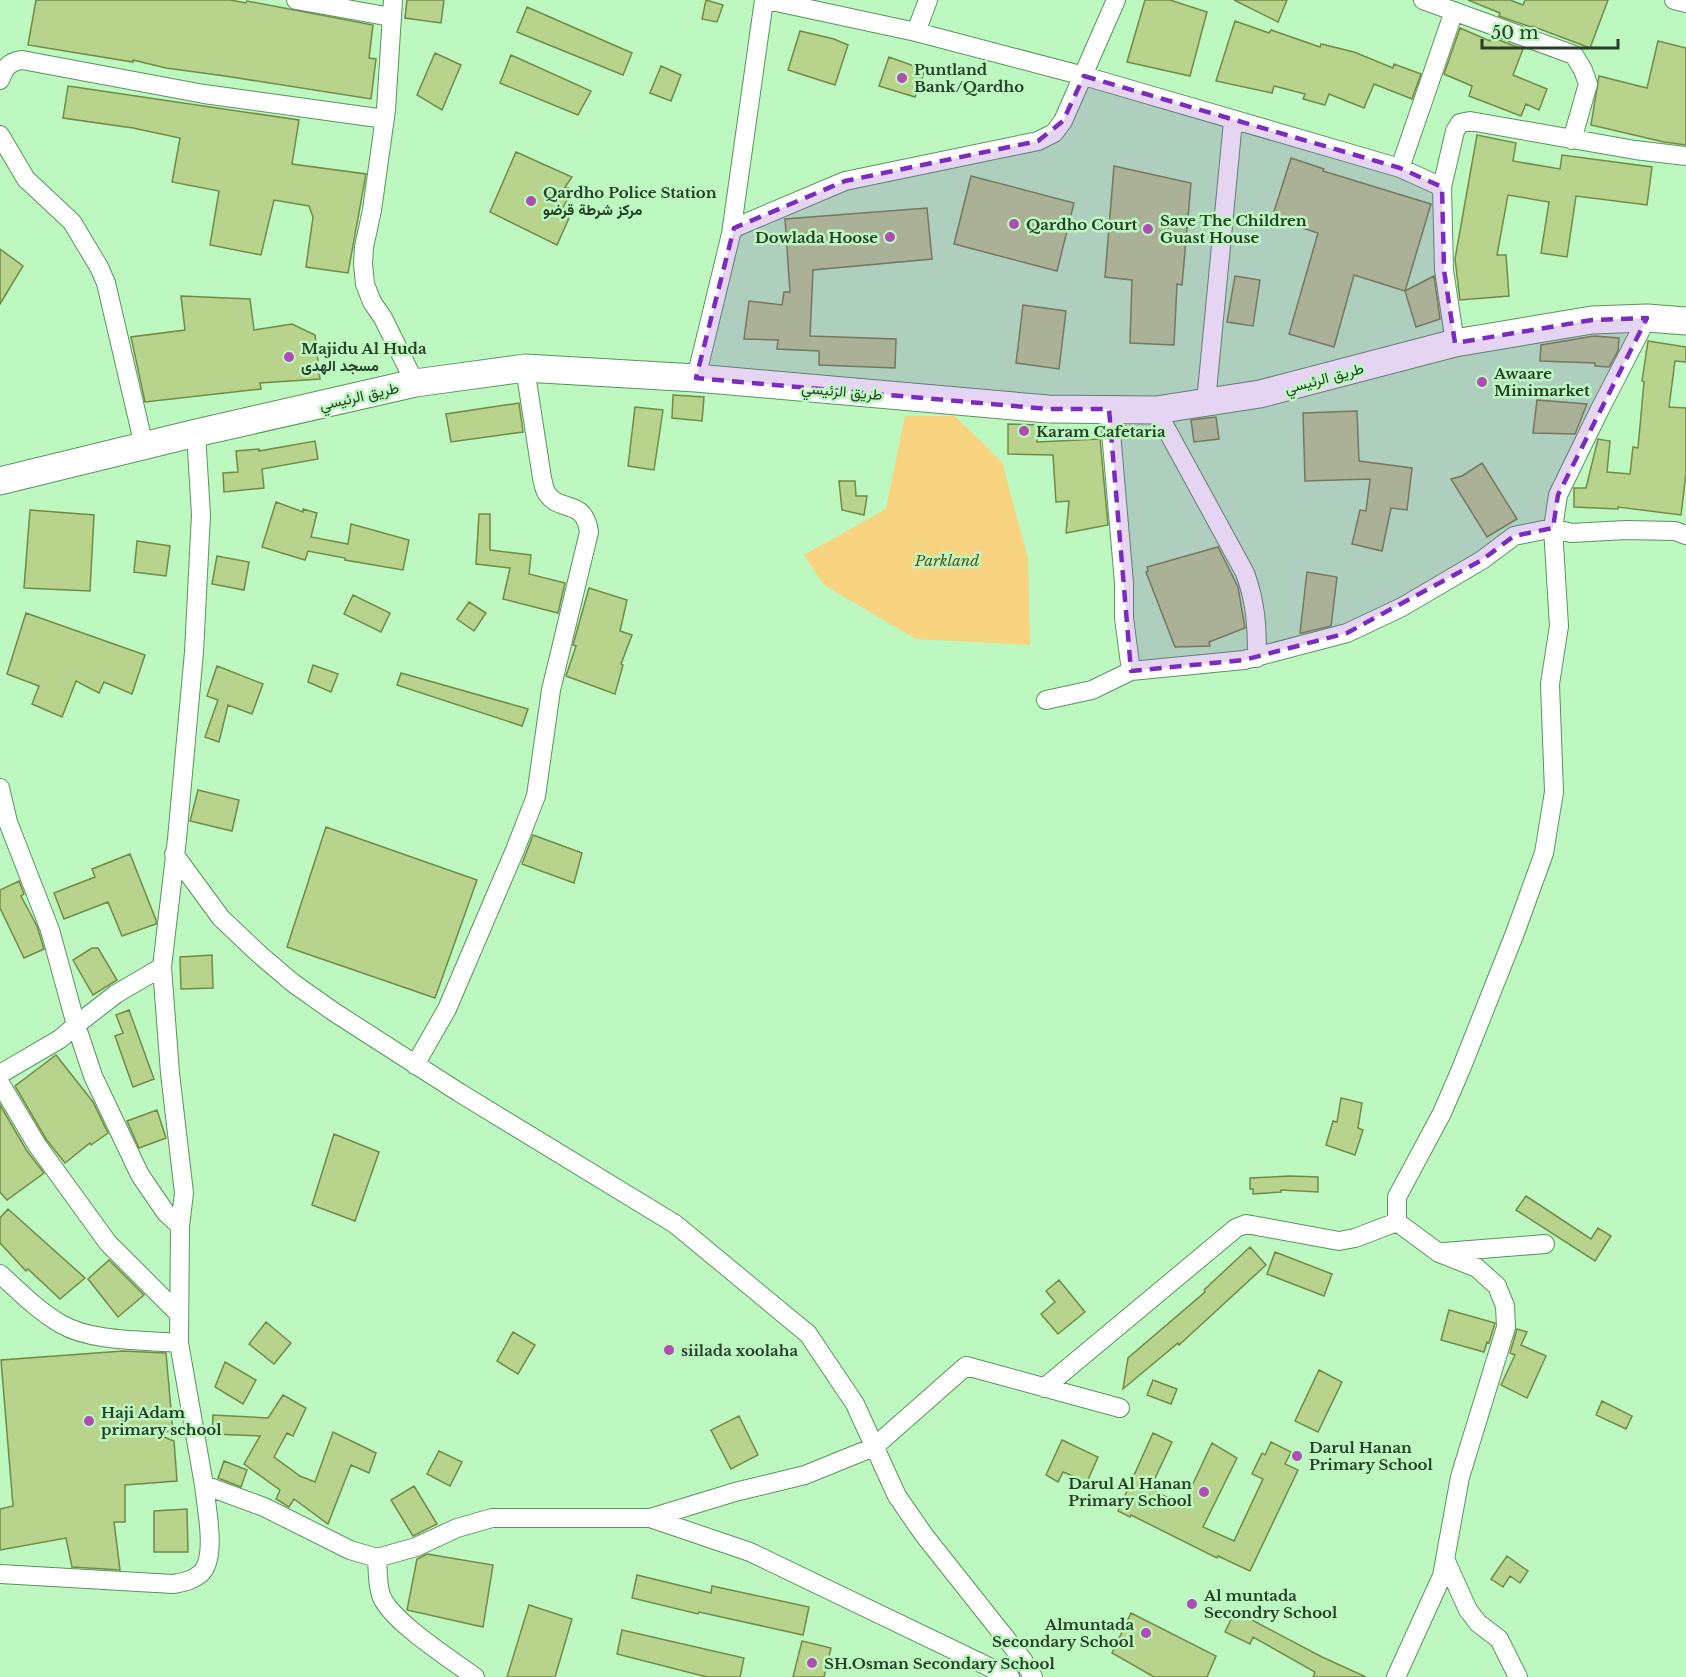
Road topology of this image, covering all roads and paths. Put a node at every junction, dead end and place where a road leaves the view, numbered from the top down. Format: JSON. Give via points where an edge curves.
{"nodes":[{"id":1,"x":297,"y":0,"type":"edge"},
{"id":2,"x":765,"y":0,"type":"edge"},
{"id":3,"x":928,"y":0,"type":"edge"},
{"id":4,"x":1116,"y":0,"type":"edge"},
{"id":5,"x":1423,"y":0,"type":"edge"},
{"id":6,"x":1674,"y":0,"type":"edge"},
{"id":7,"x":1686,"y":3,"type":"edge"},
{"id":8,"x":392,"y":8,"type":"edge"},
{"id":9,"x":1454,"y":11,"type":"junction"},
{"id":10,"x":916,"y":32,"type":"junction"},
{"id":11,"x":1084,"y":76,"type":"junction"},
{"id":12,"x":0,"y":80,"type":"edge"},
{"id":13,"x":385,"y":118,"type":"junction"},
{"id":14,"x":1233,"y":121,"type":"junction"},
{"id":15,"x":0,"y":135,"type":"edge"},
{"id":16,"x":1572,"y":140,"type":"junction"},
{"id":17,"x":1686,"y":156,"type":"edge"},
{"id":18,"x":1400,"y":168,"type":"junction"},
{"id":19,"x":1442,"y":187,"type":"junction"},
{"id":20,"x":731,"y":234,"type":"junction"},
{"id":21,"x":1647,"y":318,"type":"junction"},
{"id":22,"x":1686,"y":321,"type":"edge"},
{"id":23,"x":1455,"y":343,"type":"junction"},
{"id":24,"x":525,"y":368,"type":"junction"},
{"id":25,"x":696,"y":378,"type":"junction"},
{"id":26,"x":415,"y":383,"type":"junction"},
{"id":27,"x":1206,"y":402,"type":"junction"},
{"id":28,"x":1109,"y":409,"type":"junction"},
{"id":29,"x":1156,"y":410,"type":"junction"},
{"id":30,"x":196,"y":433,"type":"junction"},
{"id":31,"x":144,"y":446,"type":"junction"},
{"id":32,"x":0,"y":482,"type":"edge"},
{"id":33,"x":1553,"y":528,"type":"junction"},
{"id":34,"x":1686,"y":535,"type":"edge"},
{"id":35,"x":1257,"y":658,"type":"junction"},
{"id":36,"x":1131,"y":672,"type":"junction"},
{"id":37,"x":1046,"y":700,"type":"dead end"},
{"id":38,"x":0,"y":788,"type":"edge"},
{"id":39,"x":174,"y":854,"type":"junction"},
{"id":40,"x":162,"y":967,"type":"junction"},
{"id":41,"x":76,"y":1025,"type":"junction"},
{"id":42,"x":415,"y":1065,"type":"junction"},
{"id":43,"x":0,"y":1074,"type":"edge"},
{"id":44,"x":0,"y":1083,"type":"edge"},
{"id":45,"x":1397,"y":1222,"type":"junction"},
{"id":46,"x":180,"y":1226,"type":"junction"},
{"id":47,"x":1545,"y":1244,"type":"dead end"},
{"id":48,"x":1439,"y":1253,"type":"junction"},
{"id":49,"x":0,"y":1274,"type":"edge"},
{"id":50,"x":179,"y":1314,"type":"junction"},
{"id":51,"x":179,"y":1342,"type":"junction"},
{"id":52,"x":1044,"y":1388,"type":"junction"},
{"id":53,"x":1120,"y":1408,"type":"dead end"},
{"id":54,"x":874,"y":1447,"type":"junction"},
{"id":55,"x":204,"y":1485,"type":"junction"},
{"id":56,"x":650,"y":1518,"type":"junction"},
{"id":57,"x":378,"y":1557,"type":"junction"},
{"id":58,"x":1445,"y":1559,"type":"junction"},
{"id":59,"x":0,"y":1574,"type":"edge"},
{"id":60,"x":475,"y":1677,"type":"edge"},
{"id":61,"x":1010,"y":1677,"type":"edge"},
{"id":62,"x":1032,"y":1677,"type":"edge"},
{"id":63,"x":1396,"y":1677,"type":"edge"},
{"id":64,"x":1518,"y":1677,"type":"edge"}],
"edges":[{"from":1,"to":8,"type":"street"},
{"from":2,"to":10,"type":"street"},
{"from":2,"to":20,"type":"street"},
{"from":3,"to":10,"type":"street"},
{"from":4,"to":11,"type":"street"},
{"from":5,"to":9,"type":"street"},
{"from":6,"to":7,"type":"street"},
{"from":8,"to":13,"type":"street"},
{"from":9,"to":16,"type":"street","via":[[1574,55],[1588,84]]},
{"from":9,"to":18,"type":"street"},
{"from":10,"to":11,"type":"street"},
{"from":11,"to":14,"type":"street"},
{"from":11,"to":20,"type":"street","via":[[1063,121],[1053,133],[1038,141],[845,181],[734,228]]},
{"from":12,"to":13,"type":"street","via":[[6,67],[22,60],[204,94]]},
{"from":13,"to":26,"type":"street","via":[[364,247],[365,284]]},
{"from":14,"to":18,"type":"street"},
{"from":14,"to":27,"type":"street"},
{"from":15,"to":31,"type":"street","via":[[26,179],[72,222],[99,267]]},
{"from":16,"to":17,"type":"street"},
{"from":16,"to":19,"type":"street","via":[[1470,121],[1460,123]]},
{"from":18,"to":19,"type":"street"},
{"from":19,"to":23,"type":"street","via":[[1444,270]]},
{"from":20,"to":25,"type":"street"},
{"from":21,"to":22,"type":"main road","name":"طريق الرئيسي"},
{"from":21,"to":23,"type":"main road","name":"طريق الرئيسي","via":[[1592,320]]},
{"from":21,"to":33,"type":"street","via":[[1558,495]]},
{"from":23,"to":27,"type":"main road","name":"طريق الرئيسي","via":[[1260,394]]},
{"from":24,"to":25,"type":"main road","name":"طريق الرئيسي"},
{"from":24,"to":26,"type":"main road","name":"طريق الرئيسي"},
{"from":24,"to":42,"type":"street","via":[[546,492],[555,501],[582,513],[589,532],[551,690],[536,796],[447,1009]]},
{"from":25,"to":28,"type":"main road","name":"طريق الرئيسي","via":[[1048,409]]},
{"from":26,"to":30,"type":"main road","name":"طريق الرئيسي"},
{"from":27,"to":29,"type":"main road","name":"طريق الرئيسي"},
{"from":28,"to":29,"type":"main road","name":"طريق الرئيسي"},
{"from":28,"to":36,"type":"street"},
{"from":29,"to":35,"type":"street","via":[[1245,573],[1257,618]]},
{"from":30,"to":31,"type":"main road","name":"طريق الرئيسي"},
{"from":30,"to":39,"type":"street","via":[[201,515],[194,652]]},
{"from":31,"to":32,"type":"main road","name":"طريق الرئيسي"},
{"from":33,"to":34,"type":"street","via":[[1571,533],[1626,530],[1675,531]]},
{"from":33,"to":35,"type":"street","via":[[1514,536],[1482,560],[1402,607],[1347,633]]},
{"from":33,"to":45,"type":"street","via":[[1559,626],[1550,684],[1554,792],[1544,853],[1461,1070],[1397,1197]]},
{"from":35,"to":36,"type":"street"},
{"from":36,"to":37,"type":"street","via":[[1092,690]]},
{"from":38,"to":41,"type":"street","via":[[8,822],[50,930]]},
{"from":39,"to":40,"type":"street"},
{"from":39,"to":42,"type":"street","via":[[221,918],[259,954],[293,983]]},
{"from":40,"to":41,"type":"street","via":[[116,994]]},
{"from":40,"to":46,"type":"street","via":[[184,1193]]},
{"from":41,"to":43,"type":"street","via":[[60,1040]]},
{"from":41,"to":46,"type":"street","via":[[93,1076],[140,1175]]},
{"from":42,"to":54,"type":"street","via":[[675,1224],[808,1334],[855,1404]]},
{"from":44,"to":50,"type":"street","via":[[37,1145],[108,1242]]},
{"from":45,"to":48,"type":"street"},
{"from":45,"to":52,"type":"street","via":[[1340,1241],[1246,1224],[1236,1228]]},
{"from":46,"to":50,"type":"street"},
{"from":47,"to":48,"type":"street"},
{"from":48,"to":58,"type":"street","via":[[1477,1268],[1497,1286],[1506,1327],[1460,1477]]},
{"from":49,"to":51,"type":"street","via":[[61,1325],[93,1336]]},
{"from":50,"to":51,"type":"street"},
{"from":51,"to":55,"type":"street"},
{"from":52,"to":53,"type":"street"},
{"from":52,"to":54,"type":"street","via":[[966,1366]]},
{"from":54,"to":56,"type":"street","via":[[805,1474]]},
{"from":54,"to":62,"type":"street","via":[[897,1496]]},
{"from":55,"to":57,"type":"street","via":[[264,1507],[350,1551]]},
{"from":55,"to":59,"type":"street","via":[[210,1553],[202,1573],[188,1582]]},
{"from":56,"to":57,"type":"street","via":[[492,1518]]},
{"from":56,"to":61,"type":"street","via":[[750,1552]]},
{"from":57,"to":60,"type":"street","via":[[381,1597],[391,1612]]},
{"from":58,"to":63,"type":"street","via":[[1442,1576]]},
{"from":58,"to":64,"type":"street","via":[[1468,1610],[1499,1639]]}]}
